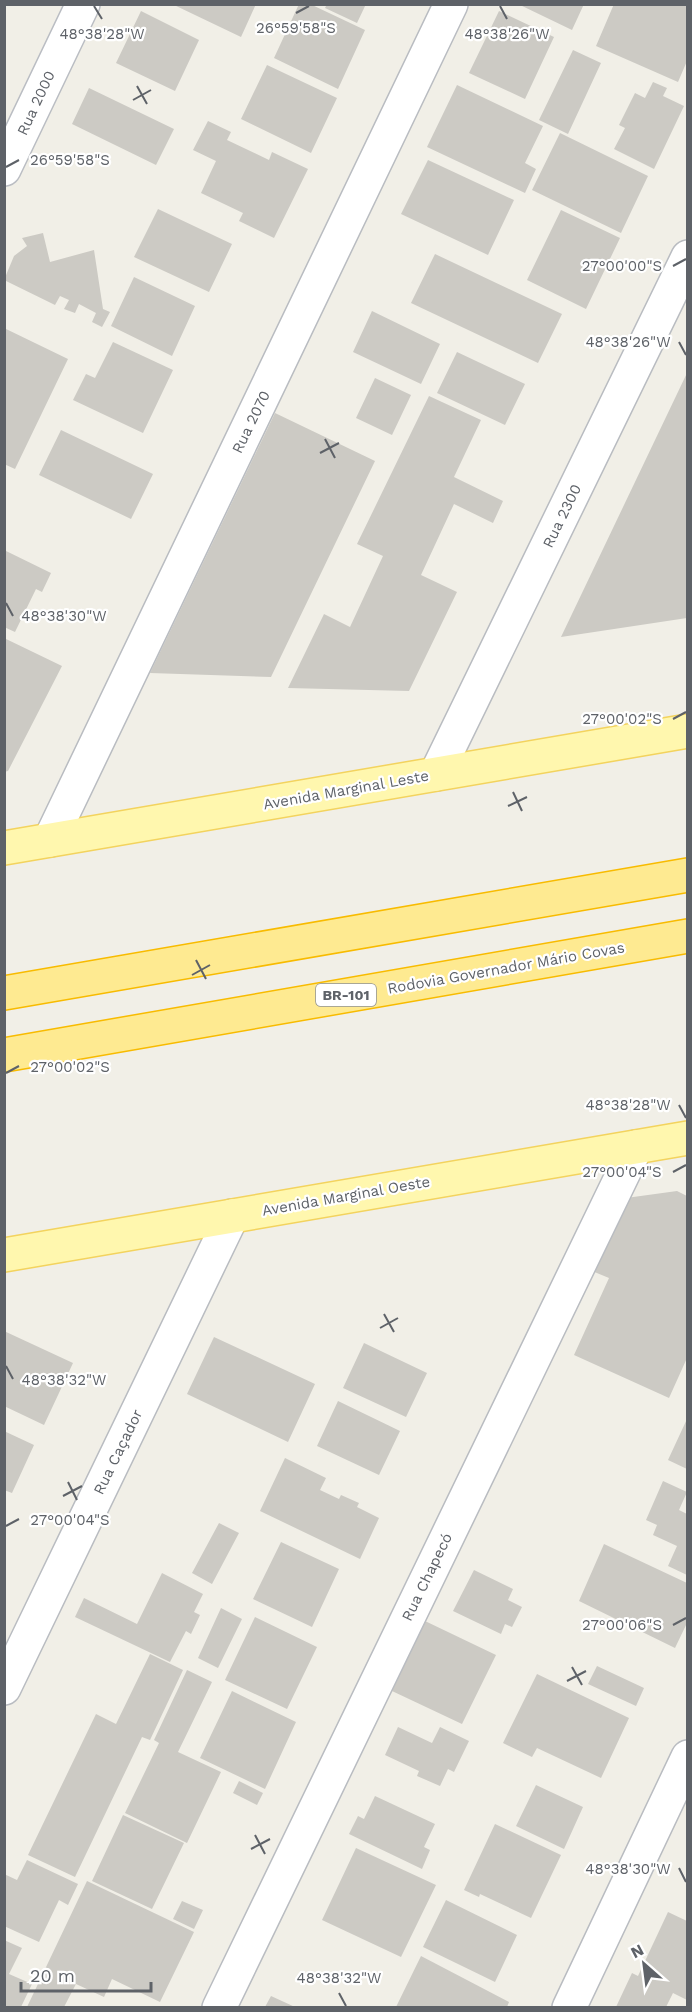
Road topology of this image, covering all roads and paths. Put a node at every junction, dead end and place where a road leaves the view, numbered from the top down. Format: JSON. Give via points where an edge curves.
{"nodes":[{"id":1,"x":83,"y":4,"type":"edge"},
{"id":2,"x":450,"y":4,"type":"edge"},
{"id":3,"x":4,"y":169,"type":"edge"},
{"id":4,"x":687,"y":257,"type":"edge"},
{"id":5,"x":687,"y":732,"type":"edge"},
{"id":6,"x":436,"y":774,"type":"junction"},
{"id":7,"x":50,"y":840,"type":"junction"},
{"id":8,"x":4,"y":848,"type":"edge"},
{"id":9,"x":687,"y":875,"type":"edge"},
{"id":10,"x":687,"y":936,"type":"edge"},
{"id":11,"x":4,"y":993,"type":"edge"},
{"id":12,"x":4,"y":1055,"type":"edge"},
{"id":13,"x":687,"y":1138,"type":"edge"},
{"id":14,"x":636,"y":1146,"type":"junction"},
{"id":15,"x":232,"y":1216,"type":"junction"},
{"id":16,"x":4,"y":1255,"type":"edge"},
{"id":17,"x":4,"y":1688,"type":"edge"},
{"id":18,"x":687,"y":1756,"type":"edge"},
{"id":19,"x":219,"y":2007,"type":"edge"},
{"id":20,"x":569,"y":2007,"type":"edge"}],
"edges":[{"from":1,"to":3,"type":"street","name":"Rua 2000"},
{"from":2,"to":7,"type":"street","name":"Rua 2070"},
{"from":4,"to":6,"type":"street","name":"Rua 2300"},
{"from":5,"to":6,"type":"main road","name":"Avenida Marginal Leste"},
{"from":6,"to":7,"type":"main road","name":"Avenida Marginal Leste"},
{"from":7,"to":8,"type":"main road","name":"Avenida Marginal Leste"},
{"from":9,"to":11,"type":"highway"},
{"from":10,"to":12,"type":"highway","name":"Rodovia Governador Mário Covas","number":"BR-101"},
{"from":13,"to":14,"type":"main road","name":"Avenida Marginal Oeste"},
{"from":14,"to":15,"type":"main road","name":"Avenida Marginal Oeste"},
{"from":14,"to":19,"type":"street","name":"Rua Chapecó"},
{"from":15,"to":16,"type":"main road","name":"Avenida Marginal Oeste"},
{"from":15,"to":17,"type":"street","name":"Rua Caçador"},
{"from":18,"to":20,"type":"street"}]}
